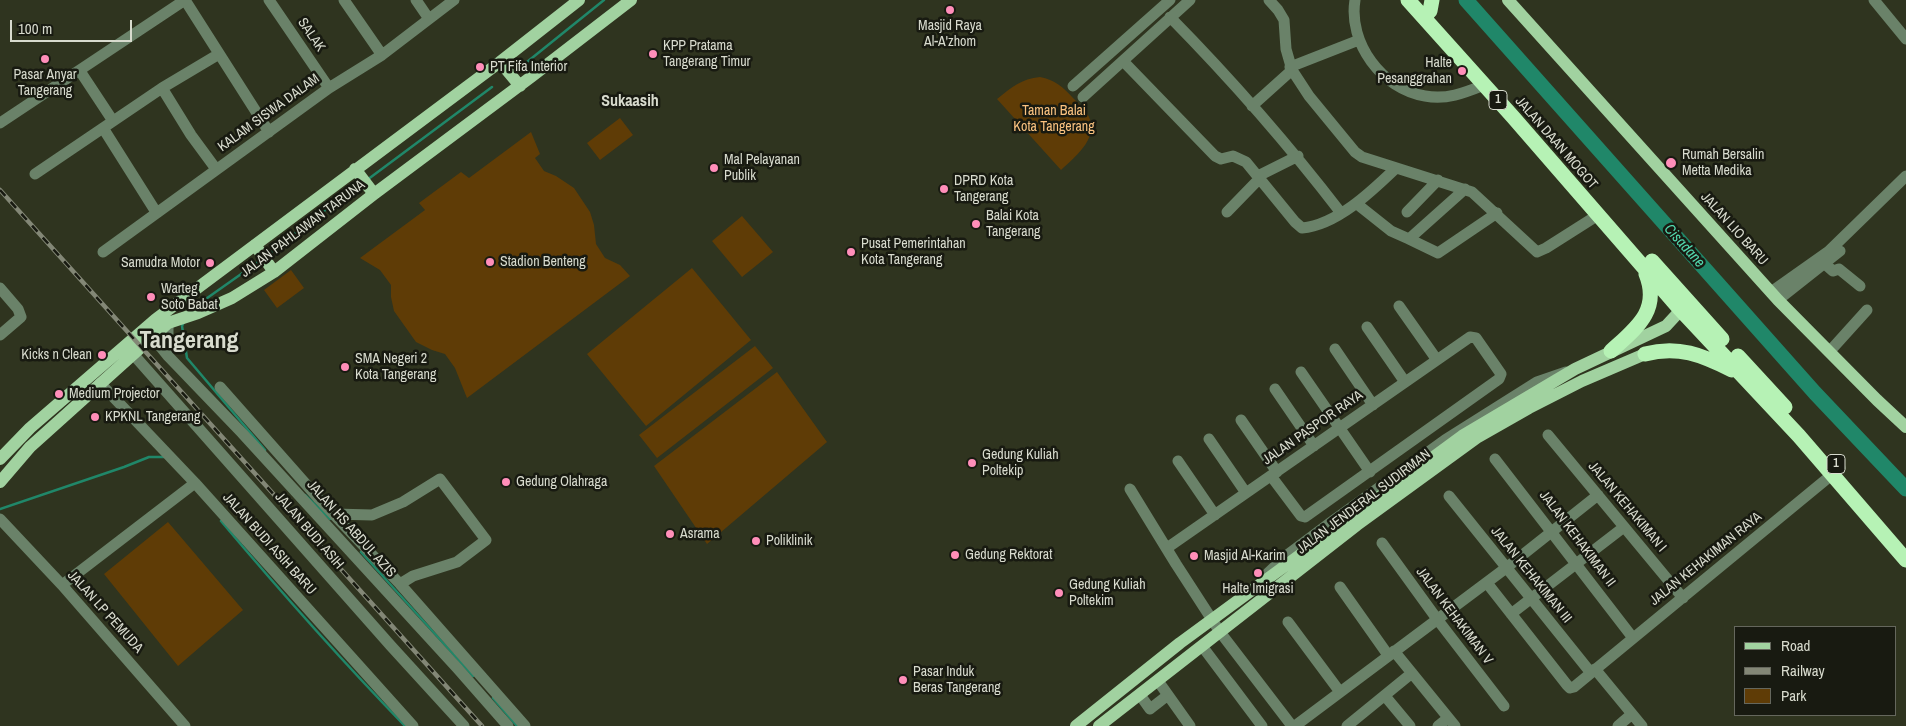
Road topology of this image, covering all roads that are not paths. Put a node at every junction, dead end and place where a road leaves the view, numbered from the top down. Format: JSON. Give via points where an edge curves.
{"nodes":[{"id":1,"x":185,"y":0,"type":"edge"},
{"id":2,"x":268,"y":0,"type":"edge"},
{"id":3,"x":344,"y":0,"type":"edge"},
{"id":4,"x":416,"y":0,"type":"edge"},
{"id":5,"x":454,"y":0,"type":"edge"},
{"id":6,"x":580,"y":0,"type":"edge"},
{"id":7,"x":631,"y":0,"type":"edge"},
{"id":8,"x":1170,"y":0,"type":"edge"},
{"id":9,"x":1190,"y":0,"type":"edge"},
{"id":10,"x":1269,"y":0,"type":"edge"},
{"id":11,"x":1356,"y":0,"type":"edge"},
{"id":12,"x":1408,"y":0,"type":"edge"},
{"id":13,"x":1420,"y":0,"type":"edge"},
{"id":14,"x":1508,"y":0,"type":"edge"},
{"id":15,"x":1874,"y":0,"type":"edge"},
{"id":16,"x":1431,"y":6,"type":"edge"},
{"id":17,"x":1170,"y":17,"type":"junction"},
{"id":18,"x":429,"y":19,"type":"junction"},
{"id":19,"x":1906,"y":39,"type":"edge"},
{"id":20,"x":1359,"y":40,"type":"junction"},
{"id":21,"x":219,"y":54,"type":"junction"},
{"id":22,"x":382,"y":55,"type":"junction"},
{"id":23,"x":1123,"y":61,"type":"junction"},
{"id":24,"x":500,"y":62,"type":"junction"},
{"id":25,"x":1291,"y":69,"type":"junction"},
{"id":26,"x":80,"y":71,"type":"junction"},
{"id":27,"x":1484,"y":85,"type":"junction"},
{"id":28,"x":520,"y":86,"type":"junction"},
{"id":29,"x":1073,"y":86,"type":"dead end"},
{"id":30,"x":162,"y":88,"type":"junction"},
{"id":31,"x":329,"y":88,"type":"junction"},
{"id":32,"x":1083,"y":98,"type":"dead end"},
{"id":33,"x":1252,"y":106,"type":"junction"},
{"id":34,"x":113,"y":121,"type":"junction"},
{"id":35,"x":0,"y":123,"type":"edge"},
{"id":36,"x":103,"y":128,"type":"junction"},
{"id":37,"x":269,"y":132,"type":"junction"},
{"id":38,"x":1298,"y":156,"type":"junction"},
{"id":39,"x":1396,"y":168,"type":"junction"},
{"id":40,"x":216,"y":169,"type":"junction"},
{"id":41,"x":357,"y":172,"type":"junction"},
{"id":42,"x":36,"y":174,"type":"dead end"},
{"id":43,"x":1906,"y":176,"type":"edge"},
{"id":44,"x":1259,"y":177,"type":"junction"},
{"id":45,"x":1438,"y":180,"type":"junction"},
{"id":46,"x":1906,"y":184,"type":"edge"},
{"id":47,"x":1465,"y":189,"type":"junction"},
{"id":48,"x":372,"y":191,"type":"junction"},
{"id":49,"x":1357,"y":204,"type":"junction"},
{"id":50,"x":1596,"y":207,"type":"junction"},
{"id":51,"x":156,"y":212,"type":"junction"},
{"id":52,"x":1226,"y":212,"type":"dead end"},
{"id":53,"x":1407,"y":212,"type":"dead end"},
{"id":54,"x":1341,"y":213,"type":"junction"},
{"id":55,"x":1497,"y":213,"type":"junction"},
{"id":56,"x":1408,"y":239,"type":"junction"},
{"id":57,"x":257,"y":247,"type":"junction"},
{"id":58,"x":103,"y":252,"type":"dead end"},
{"id":59,"x":1825,"y":264,"type":"junction"},
{"id":60,"x":1644,"y":268,"type":"junction"},
{"id":61,"x":272,"y":269,"type":"junction"},
{"id":62,"x":1674,"y":286,"type":"junction"},
{"id":63,"x":1860,"y":286,"type":"dead end"},
{"id":64,"x":0,"y":288,"type":"edge"},
{"id":65,"x":1774,"y":296,"type":"junction"},
{"id":66,"x":1399,"y":306,"type":"dead end"},
{"id":67,"x":1679,"y":308,"type":"junction"},
{"id":68,"x":1867,"y":310,"type":"dead end"},
{"id":69,"x":170,"y":322,"type":"junction"},
{"id":70,"x":1366,"y":327,"type":"dead end"},
{"id":71,"x":0,"y":335,"type":"edge"},
{"id":72,"x":152,"y":336,"type":"junction"},
{"id":73,"x":1334,"y":349,"type":"dead end"},
{"id":74,"x":1611,"y":351,"type":"junction"},
{"id":75,"x":1830,"y":351,"type":"junction"},
{"id":76,"x":133,"y":354,"type":"junction"},
{"id":77,"x":1645,"y":354,"type":"joint"},
{"id":78,"x":168,"y":356,"type":"junction"},
{"id":79,"x":1437,"y":360,"type":"junction"},
{"id":80,"x":1301,"y":372,"type":"dead end"},
{"id":81,"x":1742,"y":375,"type":"junction"},
{"id":82,"x":100,"y":382,"type":"junction"},
{"id":83,"x":1405,"y":382,"type":"junction"},
{"id":84,"x":220,"y":387,"type":"dead end"},
{"id":85,"x":1275,"y":389,"type":"dead end"},
{"id":86,"x":1373,"y":405,"type":"junction"},
{"id":87,"x":1241,"y":420,"type":"dead end"},
{"id":88,"x":1906,"y":427,"type":"edge"},
{"id":89,"x":1340,"y":428,"type":"junction"},
{"id":90,"x":242,"y":433,"type":"junction"},
{"id":91,"x":262,"y":433,"type":"junction"},
{"id":92,"x":1548,"y":435,"type":"dead end"},
{"id":93,"x":1209,"y":439,"type":"dead end"},
{"id":94,"x":1314,"y":446,"type":"junction"},
{"id":95,"x":0,"y":459,"type":"edge"},
{"id":96,"x":1495,"y":459,"type":"dead end"},
{"id":97,"x":1178,"y":461,"type":"dead end"},
{"id":98,"x":1836,"y":471,"type":"junction"},
{"id":99,"x":1370,"y":472,"type":"junction"},
{"id":100,"x":1274,"y":473,"type":"junction"},
{"id":101,"x":0,"y":482,"type":"edge"},
{"id":102,"x":192,"y":485,"type":"junction"},
{"id":103,"x":1130,"y":489,"type":"dead end"},
{"id":104,"x":1246,"y":493,"type":"junction"},
{"id":105,"x":1598,"y":495,"type":"junction"},
{"id":106,"x":1449,"y":496,"type":"dead end"},
{"id":107,"x":320,"y":499,"type":"junction"},
{"id":108,"x":308,"y":505,"type":"junction"},
{"id":109,"x":334,"y":514,"type":"junction"},
{"id":110,"x":1215,"y":515,"type":"junction"},
{"id":111,"x":0,"y":519,"type":"edge"},
{"id":112,"x":1624,"y":527,"type":"junction"},
{"id":113,"x":1552,"y":531,"type":"junction"},
{"id":114,"x":1382,"y":543,"type":"dead end"},
{"id":115,"x":1906,"y":545,"type":"edge"},
{"id":116,"x":1167,"y":548,"type":"junction"},
{"id":117,"x":1906,"y":560,"type":"edge"},
{"id":118,"x":1577,"y":565,"type":"junction"},
{"id":119,"x":1506,"y":568,"type":"junction"},
{"id":120,"x":1487,"y":583,"type":"junction"},
{"id":121,"x":400,"y":584,"type":"junction"},
{"id":122,"x":62,"y":586,"type":"junction"},
{"id":123,"x":1340,"y":587,"type":"dead end"},
{"id":124,"x":1682,"y":598,"type":"junction"},
{"id":125,"x":1532,"y":600,"type":"junction"},
{"id":126,"x":1512,"y":614,"type":"junction"},
{"id":127,"x":1437,"y":619,"type":"junction"},
{"id":128,"x":1212,"y":620,"type":"junction"},
{"id":129,"x":1288,"y":622,"type":"dead end"},
{"id":130,"x":1220,"y":632,"type":"junction"},
{"id":131,"x":1633,"y":638,"type":"junction"},
{"id":132,"x":1202,"y":646,"type":"junction"},
{"id":133,"x":1391,"y":653,"type":"junction"},
{"id":134,"x":463,"y":665,"type":"junction"},
{"id":135,"x":1593,"y":671,"type":"junction"},
{"id":136,"x":1412,"y":673,"type":"junction"},
{"id":137,"x":1158,"y":681,"type":"junction"},
{"id":138,"x":1340,"y":692,"type":"junction"},
{"id":139,"x":1140,"y":695,"type":"junction"},
{"id":140,"x":1168,"y":695,"type":"junction"},
{"id":141,"x":1385,"y":696,"type":"junction"},
{"id":142,"x":1504,"y":706,"type":"dead end"},
{"id":143,"x":1632,"y":714,"type":"junction"},
{"id":144,"x":508,"y":719,"type":"edge"},
{"id":145,"x":1451,"y":722,"type":"edge"},
{"id":146,"x":186,"y":726,"type":"edge"},
{"id":147,"x":414,"y":726,"type":"edge"},
{"id":148,"x":464,"y":726,"type":"edge"},
{"id":149,"x":524,"y":726,"type":"edge"},
{"id":150,"x":1076,"y":726,"type":"edge"},
{"id":151,"x":1099,"y":726,"type":"edge"},
{"id":152,"x":1190,"y":726,"type":"edge"},
{"id":153,"x":1262,"y":726,"type":"edge"},
{"id":154,"x":1293,"y":726,"type":"edge"},
{"id":155,"x":1347,"y":726,"type":"edge"},
{"id":156,"x":1410,"y":726,"type":"edge"},
{"id":157,"x":1438,"y":726,"type":"edge"},
{"id":158,"x":1618,"y":726,"type":"edge"},
{"id":159,"x":1642,"y":726,"type":"edge"}],
"edges":[{"from":1,"to":21,"type":"street"},
{"from":1,"to":26,"type":"street"},
{"from":2,"to":31,"type":"street","name":"SALAK"},
{"from":3,"to":22,"type":"street"},
{"from":4,"to":18,"type":"street"},
{"from":5,"to":18,"type":"street","name":"KALAM SISWA DALAM"},
{"from":6,"to":24,"type":"main road","name":"JALAN PAHLAWAN TARUNA"},
{"from":7,"to":28,"type":"main road","name":"JALAN PAHLAWAN TARUNA"},
{"from":8,"to":29,"type":"street"},
{"from":9,"to":17,"type":"street"},
{"from":10,"to":25,"type":"street","via":[[1284,20]]},
{"from":11,"to":20,"type":"street","via":[[1354,10]]},
{"from":12,"to":27,"type":"highway","name":"JALAN DAAN MOGOT","number":"1"},
{"from":13,"to":16,"type":"highway","name":"JALAN DAAN MOGOT","number":"1"},
{"from":14,"to":65,"type":"main road","name":"JALAN LIO BARU"},
{"from":15,"to":19,"type":"street"},
{"from":16,"to":50,"type":"highway","name":"JALAN DAAN MOGOT","number":"1"},
{"from":17,"to":23,"type":"street"},
{"from":17,"to":33,"type":"street"},
{"from":18,"to":22,"type":"street","name":"KALAM SISWA DALAM"},
{"from":20,"to":25,"type":"street"},
{"from":20,"to":27,"type":"street","via":[[1372,64],[1395,85],[1424,96],[1455,96]]},
{"from":21,"to":30,"type":"street"},
{"from":21,"to":37,"type":"street"},
{"from":22,"to":31,"type":"street","name":"KALAM SISWA DALAM"},
{"from":23,"to":32,"type":"street"},
{"from":23,"to":44,"type":"street","via":[[1215,156],[1221,159],[1233,156],[1246,162]]},
{"from":24,"to":28,"type":"main road"},
{"from":24,"to":41,"type":"main road","name":"JALAN PAHLAWAN TARUNA"},
{"from":25,"to":33,"type":"street"},
{"from":25,"to":39,"type":"street","via":[[1355,152]]},
{"from":26,"to":34,"type":"street"},
{"from":26,"to":35,"type":"street"},
{"from":27,"to":50,"type":"highway","name":"JALAN DAAN MOGOT","number":"1"},
{"from":28,"to":48,"type":"main road","name":"JALAN PAHLAWAN TARUNA"},
{"from":30,"to":34,"type":"street"},
{"from":30,"to":40,"type":"street"},
{"from":31,"to":37,"type":"street","name":"KALAM SISWA DALAM"},
{"from":33,"to":38,"type":"street"},
{"from":34,"to":36,"type":"street"},
{"from":36,"to":42,"type":"street"},
{"from":36,"to":51,"type":"street"},
{"from":37,"to":40,"type":"street","name":"KALAM SISWA DALAM"},
{"from":38,"to":44,"type":"street"},
{"from":38,"to":54,"type":"street"},
{"from":39,"to":45,"type":"street"},
{"from":39,"to":49,"type":"street"},
{"from":40,"to":51,"type":"street","name":"KALAM SISWA DALAM"},
{"from":41,"to":48,"type":"main road"},
{"from":41,"to":57,"type":"main road","name":"JALAN PAHLAWAN TARUNA"},
{"from":43,"to":65,"type":"street","via":[[1829,251]]},
{"from":44,"to":52,"type":"street"},
{"from":44,"to":54,"type":"street","via":[[1302,228]]},
{"from":45,"to":47,"type":"street"},
{"from":45,"to":53,"type":"street"},
{"from":46,"to":59,"type":"street"},
{"from":47,"to":55,"type":"street","via":[[1479,196]]},
{"from":47,"to":56,"type":"street"},
{"from":48,"to":61,"type":"main road","name":"JALAN PAHLAWAN TARUNA"},
{"from":49,"to":54,"type":"street"},
{"from":49,"to":56,"type":"street","via":[[1391,232]]},
{"from":50,"to":55,"type":"street","via":[[1536,252]]},
{"from":50,"to":60,"type":"highway","name":"JALAN DAAN MOGOT","number":"1"},
{"from":50,"to":62,"type":"highway","name":"JALAN DAAN MOGOT","number":"1"},
{"from":51,"to":58,"type":"street","name":"KALAM SISWA DALAM"},
{"from":55,"to":56,"type":"street","via":[[1438,252]]},
{"from":57,"to":61,"type":"main road"},
{"from":57,"to":95,"type":"main road","name":"JALAN PAHLAWAN TARUNA","via":[[148,325],[30,428]]},
{"from":59,"to":63,"type":"street","via":[[1833,271],[1839,269]]},
{"from":59,"to":65,"type":"street"},
{"from":60,"to":67,"type":"highway","name":"JALAN DAAN MOGOT","number":"1"},
{"from":60,"to":74,"type":"highway","via":[[1652,292],[1648,310]]},
{"from":61,"to":69,"type":"main road","name":"JALAN PAHLAWAN TARUNA","via":[[240,294]]},
{"from":62,"to":67,"type":"main road","name":"JALAN DAAN MOGOT"},
{"from":62,"to":98,"type":"highway","name":"JALAN DAAN MOGOT","number":"1"},
{"from":64,"to":71,"type":"street","via":[[20,313],[18,320]]},
{"from":65,"to":75,"type":"main road","name":"JALAN LIO BARU"},
{"from":66,"to":79,"type":"street"},
{"from":67,"to":74,"type":"main road","name":"JALAN JENDERAL SUDIRMAN","via":[[1676,317],[1666,326]]},
{"from":67,"to":81,"type":"highway","name":"JALAN DAAN MOGOT","number":"1"},
{"from":68,"to":75,"type":"street"},
{"from":69,"to":72,"type":"main road","name":"JALAN PAHLAWAN TARUNA"},
{"from":69,"to":78,"type":"street"},
{"from":70,"to":83,"type":"street"},
{"from":72,"to":76,"type":"main road","name":"JALAN PAHLAWAN TARUNA"},
{"from":72,"to":78,"type":"street","name":"JALAN HS ABDUL AZIS"},
{"from":73,"to":86,"type":"street"},
{"from":74,"to":128,"type":"main road","name":"JALAN JENDERAL SUDIRMAN","via":[[1462,436]]},
{"from":75,"to":88,"type":"main road","name":"JALAN LIO BARU"},
{"from":76,"to":82,"type":"main road","name":"JALAN PAHLAWAN TARUNA"},
{"from":76,"to":148,"type":"street","name":"JALAN BUDI ASIH"},
{"from":77,"to":81,"type":"highway","via":[[1660,350],[1680,351],[1711,359]]},
{"from":77,"to":130,"type":"main road","name":"JALAN JENDERAL SUDIRMAN","via":[[1582,381],[1478,437],[1409,486]]},
{"from":78,"to":90,"type":"street","name":"JALAN HS ABDUL AZIS"},
{"from":79,"to":83,"type":"street","name":"JALAN PASPOR RAYA"},
{"from":79,"to":99,"type":"street","name":"JALAN PASPOR RAYA","via":[[1470,337],[1476,338],[1501,377]]},
{"from":80,"to":89,"type":"street"},
{"from":81,"to":98,"type":"highway","name":"JALAN DAAN MOGOT","number":"1"},
{"from":82,"to":101,"type":"main road","name":"JALAN PAHLAWAN TARUNA","via":[[30,447]]},
{"from":82,"to":102,"type":"street","name":"JALAN BUDI ASIH BARU"},
{"from":83,"to":86,"type":"street","name":"JALAN PASPOR RAYA"},
{"from":84,"to":91,"type":"street"},
{"from":85,"to":94,"type":"street"},
{"from":86,"to":89,"type":"street","name":"JALAN PASPOR RAYA"},
{"from":87,"to":100,"type":"street"},
{"from":89,"to":94,"type":"street","name":"JALAN PASPOR RAYA"},
{"from":89,"to":99,"type":"street"},
{"from":90,"to":91,"type":"street"},
{"from":90,"to":108,"type":"street","name":"JALAN HS ABDUL AZIS"},
{"from":91,"to":107,"type":"street"},
{"from":92,"to":105,"type":"street","name":"JALAN KEHAKIMAN I"},
{"from":93,"to":104,"type":"street"},
{"from":94,"to":100,"type":"street","name":"JALAN PASPOR RAYA"},
{"from":96,"to":113,"type":"street","name":"JALAN KEHAKIMAN II"},
{"from":97,"to":110,"type":"street"},
{"from":98,"to":115,"type":"highway","name":"JALAN DAAN MOGOT","number":"1"},
{"from":98,"to":117,"type":"highway","name":"JALAN DAAN MOGOT","number":"1"},
{"from":98,"to":124,"type":"street","name":"JALAN KEHAKIMAN RAYA"},
{"from":99,"to":100,"type":"street","via":[[1303,517]]},
{"from":100,"to":104,"type":"street","name":"JALAN PASPOR RAYA"},
{"from":102,"to":122,"type":"street"},
{"from":102,"to":147,"type":"street","name":"JALAN BUDI ASIH BARU"},
{"from":103,"to":116,"type":"street"},
{"from":104,"to":110,"type":"street","name":"JALAN PASPOR RAYA"},
{"from":105,"to":112,"type":"street","name":"JALAN KEHAKIMAN I"},
{"from":105,"to":113,"type":"street"},
{"from":106,"to":119,"type":"street","name":"JALAN KEHAKIMAN III"},
{"from":107,"to":108,"type":"street"},
{"from":107,"to":109,"type":"street"},
{"from":108,"to":134,"type":"street","name":"JALAN HS ABDUL AZIS"},
{"from":109,"to":121,"type":"street"},
{"from":109,"to":121,"type":"street","via":[[372,515],[409,499],[440,479],[486,540],[457,562],[412,576]]},
{"from":110,"to":116,"type":"street","name":"JALAN PASPOR RAYA"},
{"from":111,"to":122,"type":"street","name":"JALAN LP PEMUDA"},
{"from":112,"to":118,"type":"street"},
{"from":112,"to":124,"type":"street","name":"JALAN KEHAKIMAN I"},
{"from":113,"to":118,"type":"street","name":"JALAN KEHAKIMAN II"},
{"from":113,"to":119,"type":"street"},
{"from":114,"to":127,"type":"street","name":"JALAN KEHAKIMAN V"},
{"from":116,"to":128,"type":"street"},
{"from":118,"to":125,"type":"street"},
{"from":118,"to":131,"type":"street","name":"JALAN KEHAKIMAN II"},
{"from":119,"to":120,"type":"street"},
{"from":119,"to":125,"type":"street","name":"JALAN KEHAKIMAN III"},
{"from":120,"to":126,"type":"street"},
{"from":120,"to":127,"type":"street"},
{"from":121,"to":134,"type":"street"},
{"from":122,"to":146,"type":"street","name":"JALAN LP PEMUDA"},
{"from":123,"to":133,"type":"street"},
{"from":124,"to":131,"type":"street","name":"JALAN KEHAKIMAN RAYA"},
{"from":125,"to":126,"type":"street"},
{"from":125,"to":135,"type":"street","name":"JALAN KEHAKIMAN III"},
{"from":126,"to":135,"type":"street","name":"JALAN KEHAKIMAN RAYA","via":[[1570,688]]},
{"from":127,"to":133,"type":"street"},
{"from":127,"to":142,"type":"street","name":"JALAN KEHAKIMAN V"},
{"from":128,"to":130,"type":"street"},
{"from":128,"to":150,"type":"main road","name":"JALAN JENDERAL SUDIRMAN"},
{"from":129,"to":138,"type":"street"},
{"from":130,"to":132,"type":"main road","name":"JALAN JENDERAL SUDIRMAN"},
{"from":130,"to":154,"type":"street"},
{"from":131,"to":135,"type":"street","name":"JALAN KEHAKIMAN RAYA"},
{"from":132,"to":137,"type":"main road","name":"JALAN JENDERAL SUDIRMAN"},
{"from":132,"to":153,"type":"street"},
{"from":133,"to":136,"type":"street"},
{"from":133,"to":138,"type":"street"},
{"from":134,"to":144,"type":"street"},
{"from":135,"to":143,"type":"street","name":"JALAN KEHAKIMAN III"},
{"from":136,"to":141,"type":"street"},
{"from":136,"to":145,"type":"street"},
{"from":137,"to":139,"type":"main road","name":"JALAN JENDERAL SUDIRMAN"},
{"from":137,"to":140,"type":"street"},
{"from":138,"to":154,"type":"street"},
{"from":139,"to":140,"type":"street","via":[[1150,709]]},
{"from":139,"to":151,"type":"main road","name":"JALAN JENDERAL SUDIRMAN"},
{"from":140,"to":152,"type":"street"},
{"from":141,"to":155,"type":"street"},
{"from":141,"to":156,"type":"street"},
{"from":143,"to":158,"type":"street"},
{"from":143,"to":159,"type":"street","name":"JALAN KEHAKIMAN III"},
{"from":144,"to":149,"type":"street"},
{"from":145,"to":157,"type":"street"}]}
